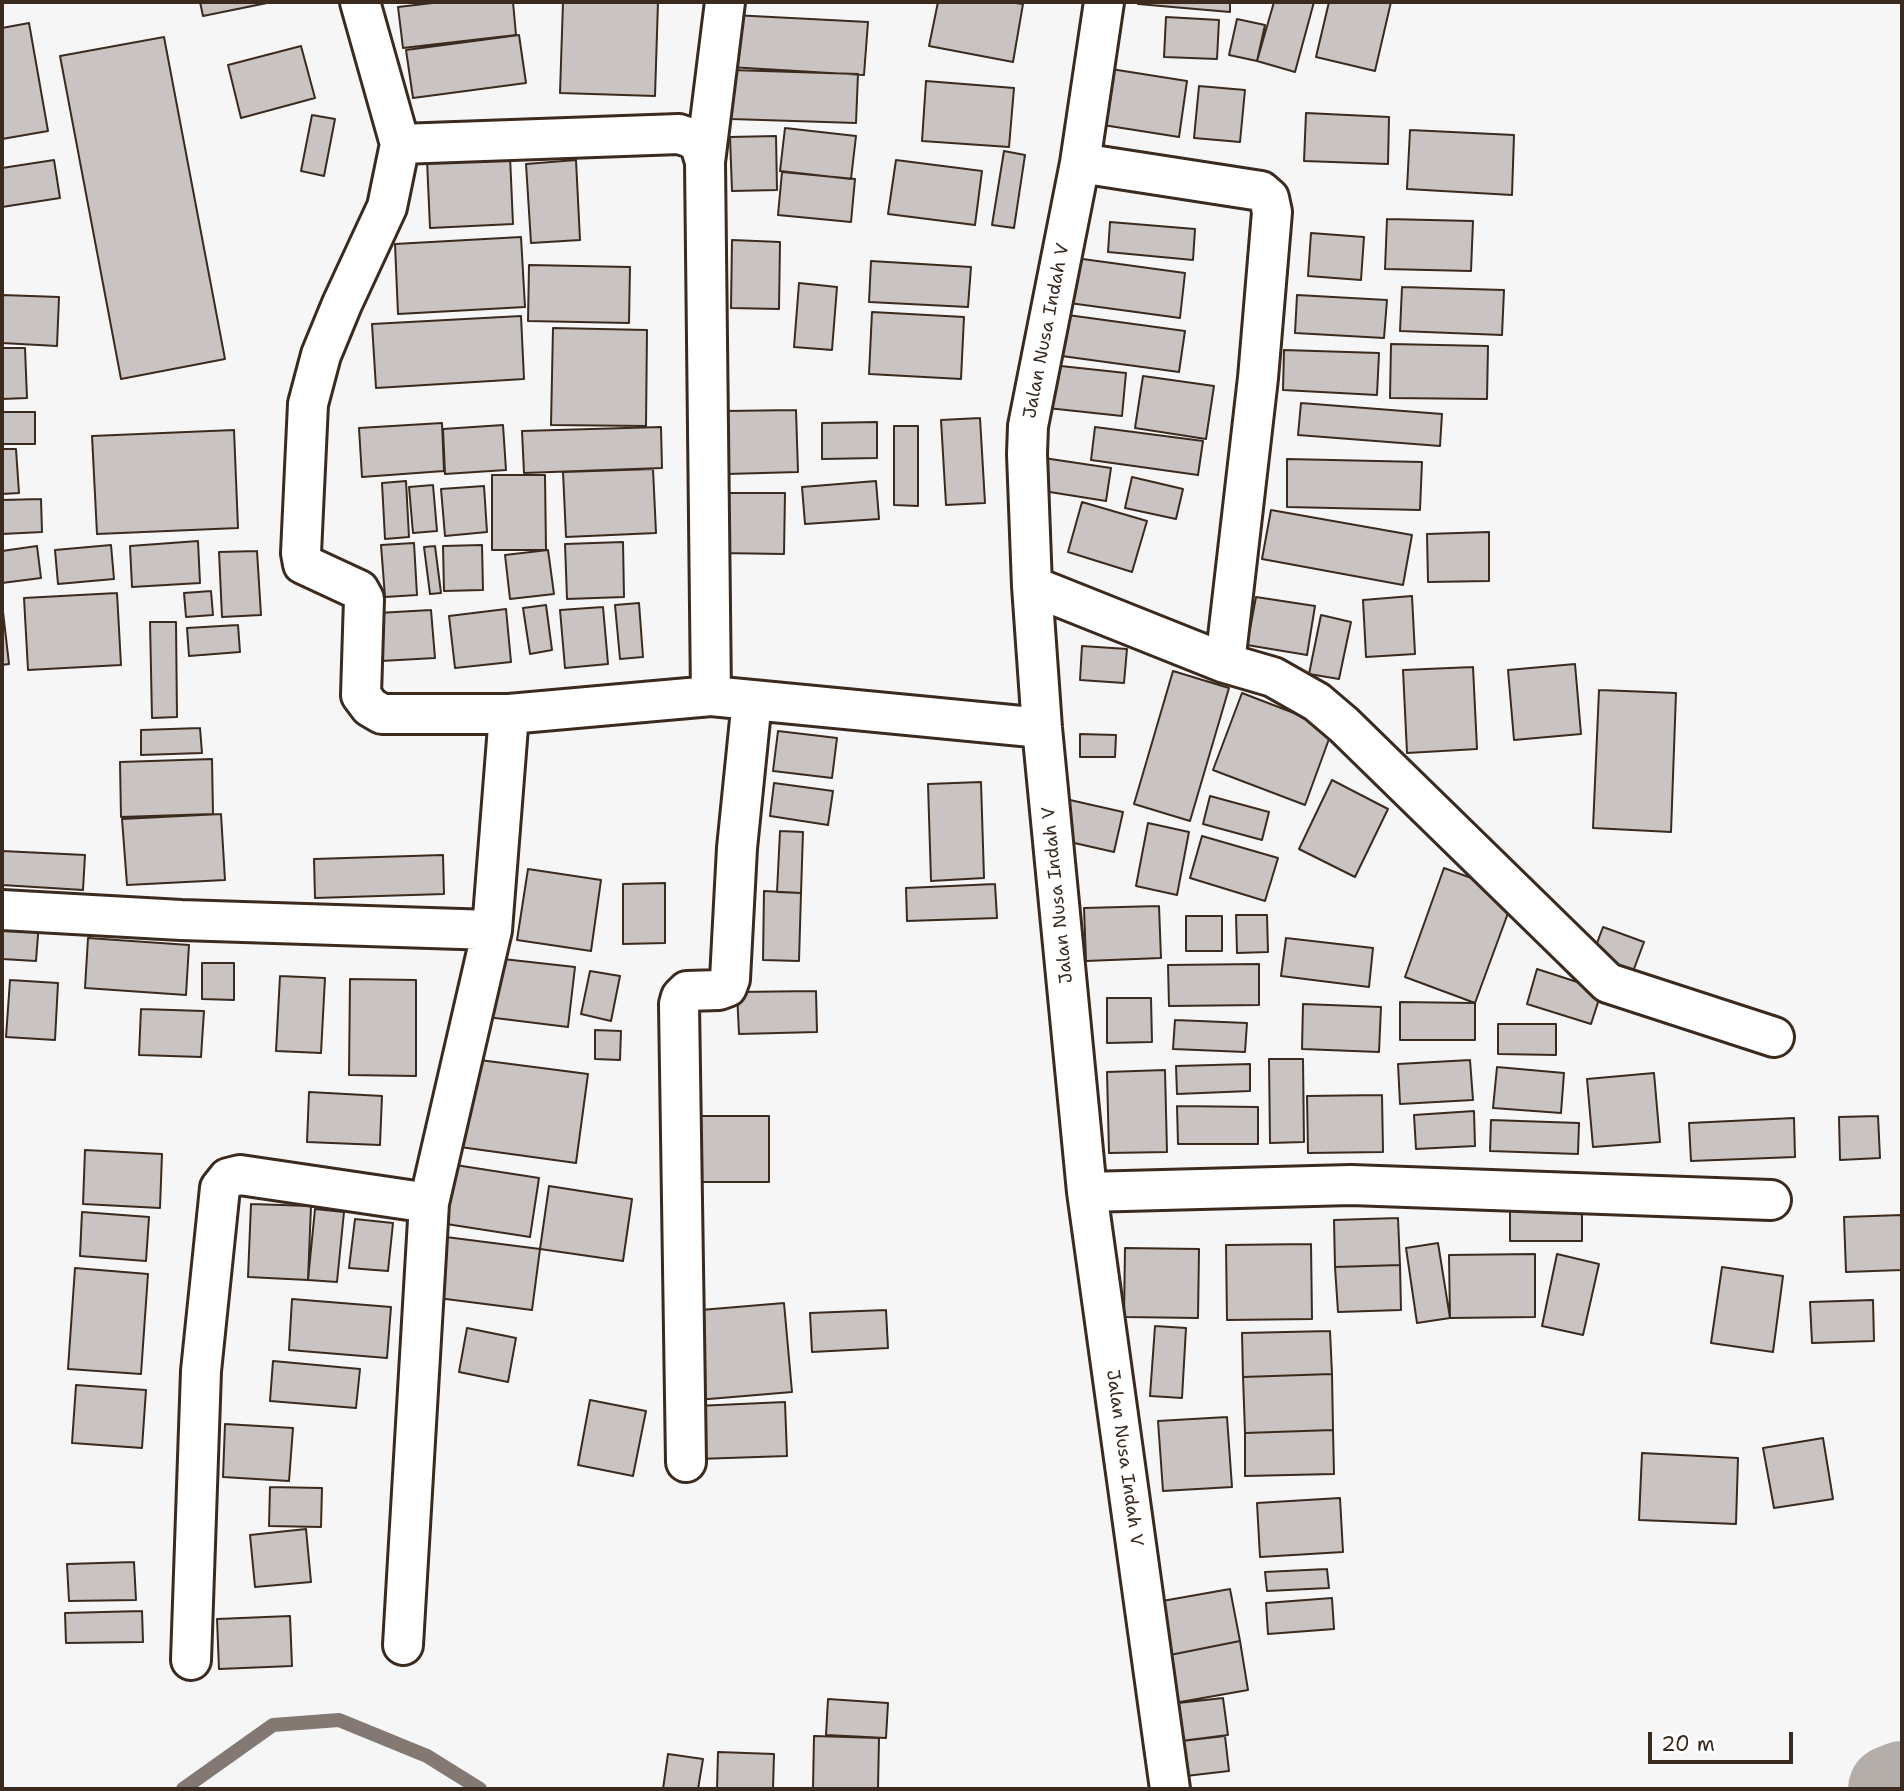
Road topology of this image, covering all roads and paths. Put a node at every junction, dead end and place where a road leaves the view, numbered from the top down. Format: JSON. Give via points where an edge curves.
{"nodes":[{"id":1,"x":360,"y":2,"type":"edge"},
{"id":2,"x":725,"y":2,"type":"edge"},
{"id":3,"x":1104,"y":2,"type":"edge"},
{"id":4,"x":400,"y":144,"type":"junction"},
{"id":5,"x":705,"y":162,"type":"junction"},
{"id":6,"x":1080,"y":163,"type":"junction"},
{"id":7,"x":1032,"y":586,"type":"junction"},
{"id":8,"x":1225,"y":663,"type":"junction"},
{"id":9,"x":711,"y":696,"type":"junction"},
{"id":10,"x":752,"y":700,"type":"junction"},
{"id":11,"x":509,"y":714,"type":"junction"},
{"id":12,"x":1042,"y":729,"type":"junction"},
{"id":13,"x":2,"y":910,"type":"edge"},
{"id":14,"x":492,"y":930,"type":"junction"},
{"id":15,"x":1774,"y":1037,"type":"dead end"},
{"id":16,"x":1087,"y":1192,"type":"junction"},
{"id":17,"x":1771,"y":1199,"type":"dead end"},
{"id":18,"x":429,"y":1203,"type":"junction"},
{"id":19,"x":685,"y":1462,"type":"dead end"},
{"id":20,"x":403,"y":1645,"type":"dead end"},
{"id":21,"x":191,"y":1660,"type":"dead end"},
{"id":22,"x":1170,"y":1789,"type":"edge"}],
"edges":[{"from":1,"to":4,"type":"street"},
{"from":2,"to":5,"type":"street"},
{"from":3,"to":6,"type":"street","name":"Jalan Nusa Indah V"},
{"from":4,"to":5,"type":"street","via":[[679,134],[700,145]]},
{"from":4,"to":11,"type":"street","via":[[387,207],[326,342],[308,404],[303,564],[359,590],[363,599],[361,695],[370,707],[382,714]]},
{"from":5,"to":9,"type":"street"},
{"from":6,"to":7,"type":"street","name":"Jalan Nusa Indah V","via":[[1028,426]]},
{"from":6,"to":8,"type":"street","via":[[1261,191],[1269,198],[1272,212],[1258,378]]},
{"from":7,"to":8,"type":"street"},
{"from":7,"to":12,"type":"street","name":"Jalan Nusa Indah V"},
{"from":8,"to":15,"type":"street","via":[[1273,677],[1345,724],[1608,983]]},
{"from":9,"to":10,"type":"street"},
{"from":9,"to":11,"type":"street"},
{"from":10,"to":12,"type":"street"},
{"from":10,"to":19,"type":"street","via":[[730,979],[727,987],[719,990],[687,992],[679,1004]]},
{"from":11,"to":14,"type":"street"},
{"from":12,"to":16,"type":"street","name":"Jalan Nusa Indah V"},
{"from":13,"to":14,"type":"street"},
{"from":14,"to":18,"type":"street"},
{"from":16,"to":17,"type":"street","via":[[1351,1185]]},
{"from":16,"to":22,"type":"street","name":"Jalan Nusa Indah V"},
{"from":18,"to":20,"type":"street"},
{"from":18,"to":21,"type":"street","via":[[240,1175],[228,1178],[220,1188],[201,1371]]}]}
